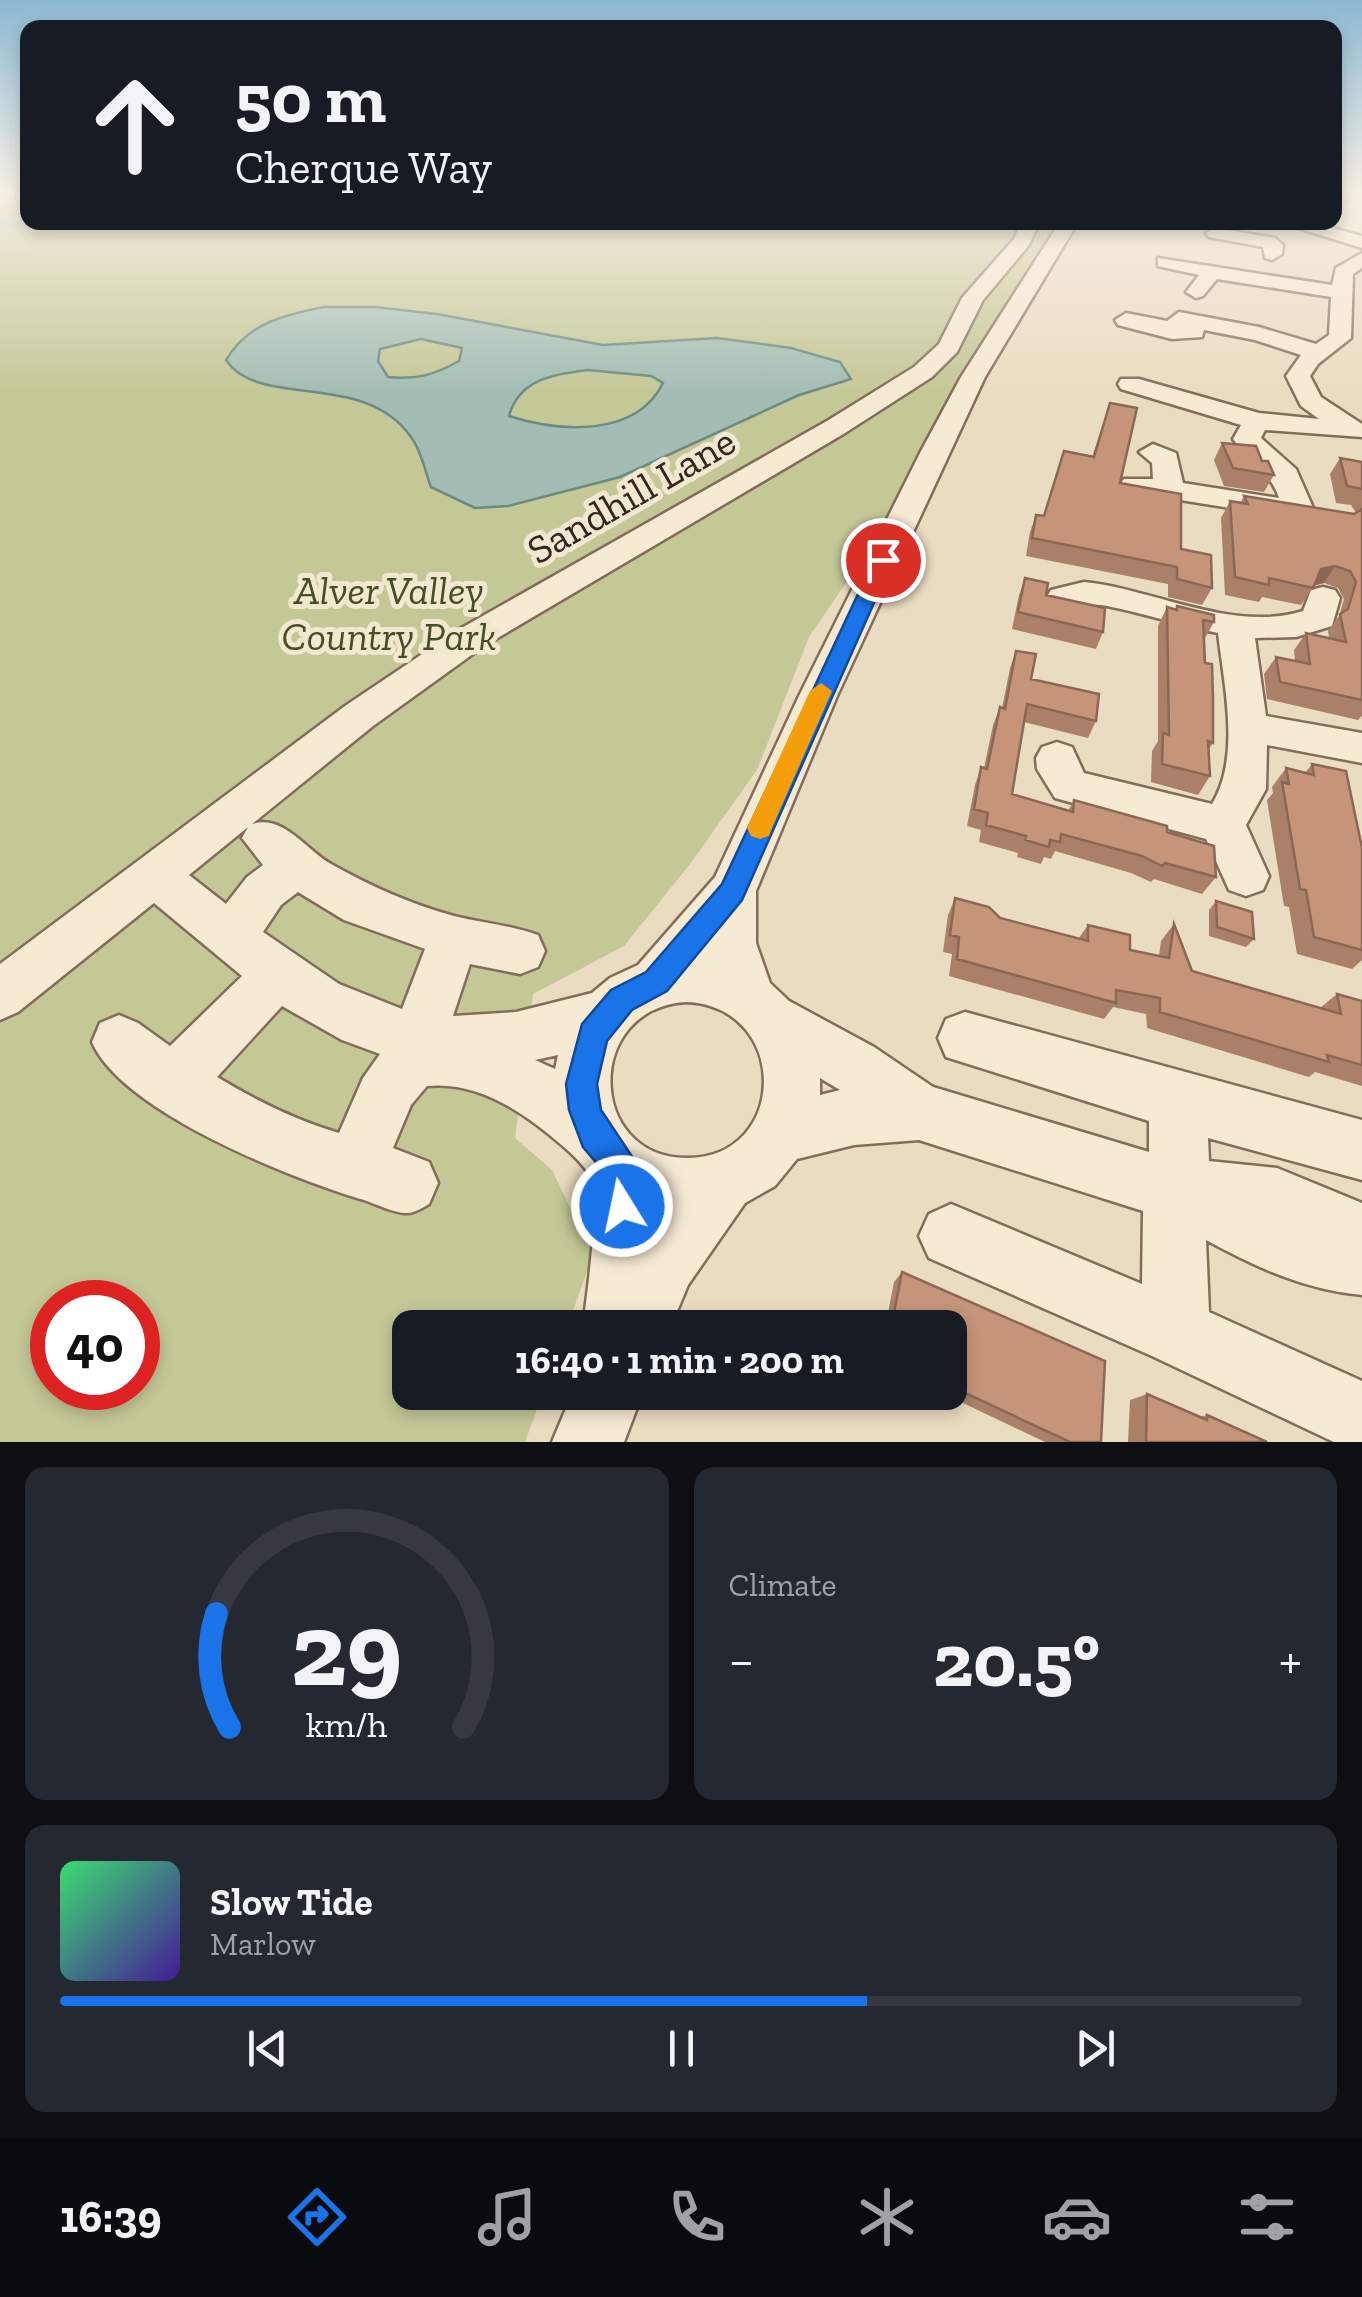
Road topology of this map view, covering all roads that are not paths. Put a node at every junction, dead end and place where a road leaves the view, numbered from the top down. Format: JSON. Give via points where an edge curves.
{"nodes":[{"id":1,"x":1006,"y":259,"type":"edge"},
{"id":2,"x":1046,"y":259,"type":"edge"},
{"id":3,"x":1360,"y":259,"type":"edge"},
{"id":4,"x":1165,"y":262,"type":"dead end"},
{"id":5,"x":1343,"y":293,"type":"junction"},
{"id":6,"x":1189,"y":308,"type":"junction"},
{"id":7,"x":1126,"y":320,"type":"dead end"},
{"id":8,"x":1319,"y":353,"type":"junction"},
{"id":9,"x":1130,"y":384,"type":"dead end"},
{"id":10,"x":1257,"y":421,"type":"junction"},
{"id":11,"x":1351,"y":430,"type":"edge"},
{"id":12,"x":1152,"y":452,"type":"dead end"},
{"id":13,"x":1134,"y":485,"type":"edge"},
{"id":14,"x":1170,"y":491,"type":"junction"},
{"id":15,"x":1063,"y":598,"type":"edge"},
{"id":16,"x":1313,"y":611,"type":"dead end"},
{"id":17,"x":1236,"y":624,"type":"junction"},
{"id":18,"x":1248,"y":727,"type":"junction"},
{"id":19,"x":1362,"y":748,"type":"edge"},
{"id":20,"x":1057,"y":758,"type":"dead end"},
{"id":21,"x":1223,"y":825,"type":"junction"},
{"id":22,"x":155,"y":875,"type":"junction"},
{"id":23,"x":1246,"y":876,"type":"dead end"},
{"id":24,"x":732,"y":892,"type":"junction"},
{"id":25,"x":230,"y":938,"type":"junction"},
{"id":26,"x":454,"y":938,"type":"junction"},
{"id":27,"x":520,"y":950,"type":"dead end"},
{"id":28,"x":278,"y":975,"type":"junction"},
{"id":29,"x":656,"y":982,"type":"junction"},
{"id":30,"x":0,"y":994,"type":"edge"},
{"id":31,"x":760,"y":1009,"type":"junction"},
{"id":32,"x":607,"y":1014,"type":"junction"},
{"id":33,"x":965,"y":1038,"type":"dead end"},
{"id":34,"x":418,"y":1039,"type":"junction"},
{"id":35,"x":120,"y":1042,"type":"dead end"},
{"id":36,"x":173,"y":1083,"type":"junction"},
{"id":37,"x":1178,"y":1101,"type":"junction"},
{"id":38,"x":919,"y":1111,"type":"junction"},
{"id":39,"x":780,"y":1134,"type":"junction"},
{"id":40,"x":1362,"y":1150,"type":"edge"},
{"id":41,"x":608,"y":1151,"type":"junction"},
{"id":42,"x":723,"y":1183,"type":"junction"},
{"id":43,"x":1177,"y":1191,"type":"junction"},
{"id":44,"x":950,"y":1236,"type":"dead end"},
{"id":45,"x":1362,"y":1237,"type":"edge"},
{"id":46,"x":1362,"y":1263,"type":"edge"},
{"id":47,"x":618,"y":1310,"type":"edge"},
{"id":48,"x":644,"y":1310,"type":"edge"},
{"id":49,"x":1176,"y":1332,"type":"junction"},
{"id":50,"x":601,"y":1410,"type":"edge"},
{"id":51,"x":1362,"y":1418,"type":"edge"},
{"id":52,"x":588,"y":1442,"type":"edge"}],
"edges":[{"from":1,"to":22,"type":"street","name":"Sandhill Lane","via":[[973,298],[949,347],[923,372],[471,638]]},
{"from":2,"to":24,"type":"street","via":[[934,454]]},
{"from":3,"to":5,"type":"street","via":[[1343,272]]},
{"from":4,"to":6,"type":"street","via":[[1190,266]]},
{"from":5,"to":6,"type":"street"},
{"from":5,"to":8,"type":"street","via":[[1340,338]]},
{"from":6,"to":7,"type":"street"},
{"from":6,"to":8,"type":"street"},
{"from":8,"to":11,"type":"street","via":[[1300,370],[1298,383],[1310,401]]},
{"from":9,"to":10,"type":"street"},
{"from":10,"to":11,"type":"street"},
{"from":10,"to":14,"type":"street","via":[[1248,438],[1312,512]]},
{"from":12,"to":14,"type":"street","via":[[1166,459]]},
{"from":13,"to":14,"type":"street"},
{"from":15,"to":17,"type":"street","via":[[1084,593]]},
{"from":16,"to":17,"type":"street"},
{"from":17,"to":18,"type":"street"},
{"from":18,"to":19,"type":"street"},
{"from":18,"to":21,"type":"street","via":[[1244,789]]},
{"from":20,"to":21,"type":"street","via":[[1070,786]]},
{"from":21,"to":23,"type":"street"},
{"from":22,"to":25,"type":"street"},
{"from":22,"to":30,"type":"street","name":"Sandhill Lane"},
{"from":24,"to":29,"type":"street"},
{"from":24,"to":31,"type":"street","via":[[731,943]]},
{"from":25,"to":26,"type":"street","via":[[264,891],[280,852],[361,905]]},
{"from":25,"to":28,"type":"street"},
{"from":26,"to":27,"type":"street"},
{"from":26,"to":34,"type":"street"},
{"from":28,"to":34,"type":"street","via":[[349,1016]]},
{"from":28,"to":36,"type":"street"},
{"from":29,"to":31,"type":"street","via":[[705,979],[729,986]]},
{"from":29,"to":32,"type":"street"},
{"from":31,"to":38,"type":"street"},
{"from":31,"to":39,"type":"street","via":[[784,1044],[792,1073]]},
{"from":32,"to":34,"type":"street","via":[[484,1045]]},
{"from":32,"to":41,"type":"street","via":[[593,1034],[582,1084],[585,1110]]},
{"from":33,"to":37,"type":"street"},
{"from":35,"to":36,"type":"street"},
{"from":36,"to":41,"type":"street","via":[[299,1151],[382,1175],[395,1081],[424,1058],[452,1060],[500,1072],[542,1093]]},
{"from":37,"to":40,"type":"street"},
{"from":37,"to":43,"type":"street"},
{"from":38,"to":39,"type":"street","via":[[854,1116]]},
{"from":38,"to":43,"type":"street"},
{"from":39,"to":42,"type":"street","via":[[766,1155]]},
{"from":41,"to":42,"type":"street","via":[[645,1180],[670,1188]]},
{"from":41,"to":47,"type":"street","via":[[623,1246]]},
{"from":42,"to":48,"type":"street","via":[[664,1262]]},
{"from":43,"to":45,"type":"street","via":[[1268,1194]]},
{"from":43,"to":46,"type":"street","via":[[1277,1244]]},
{"from":43,"to":49,"type":"street"},
{"from":44,"to":49,"type":"street"},
{"from":49,"to":51,"type":"street"},
{"from":50,"to":52,"type":"street"}]}
